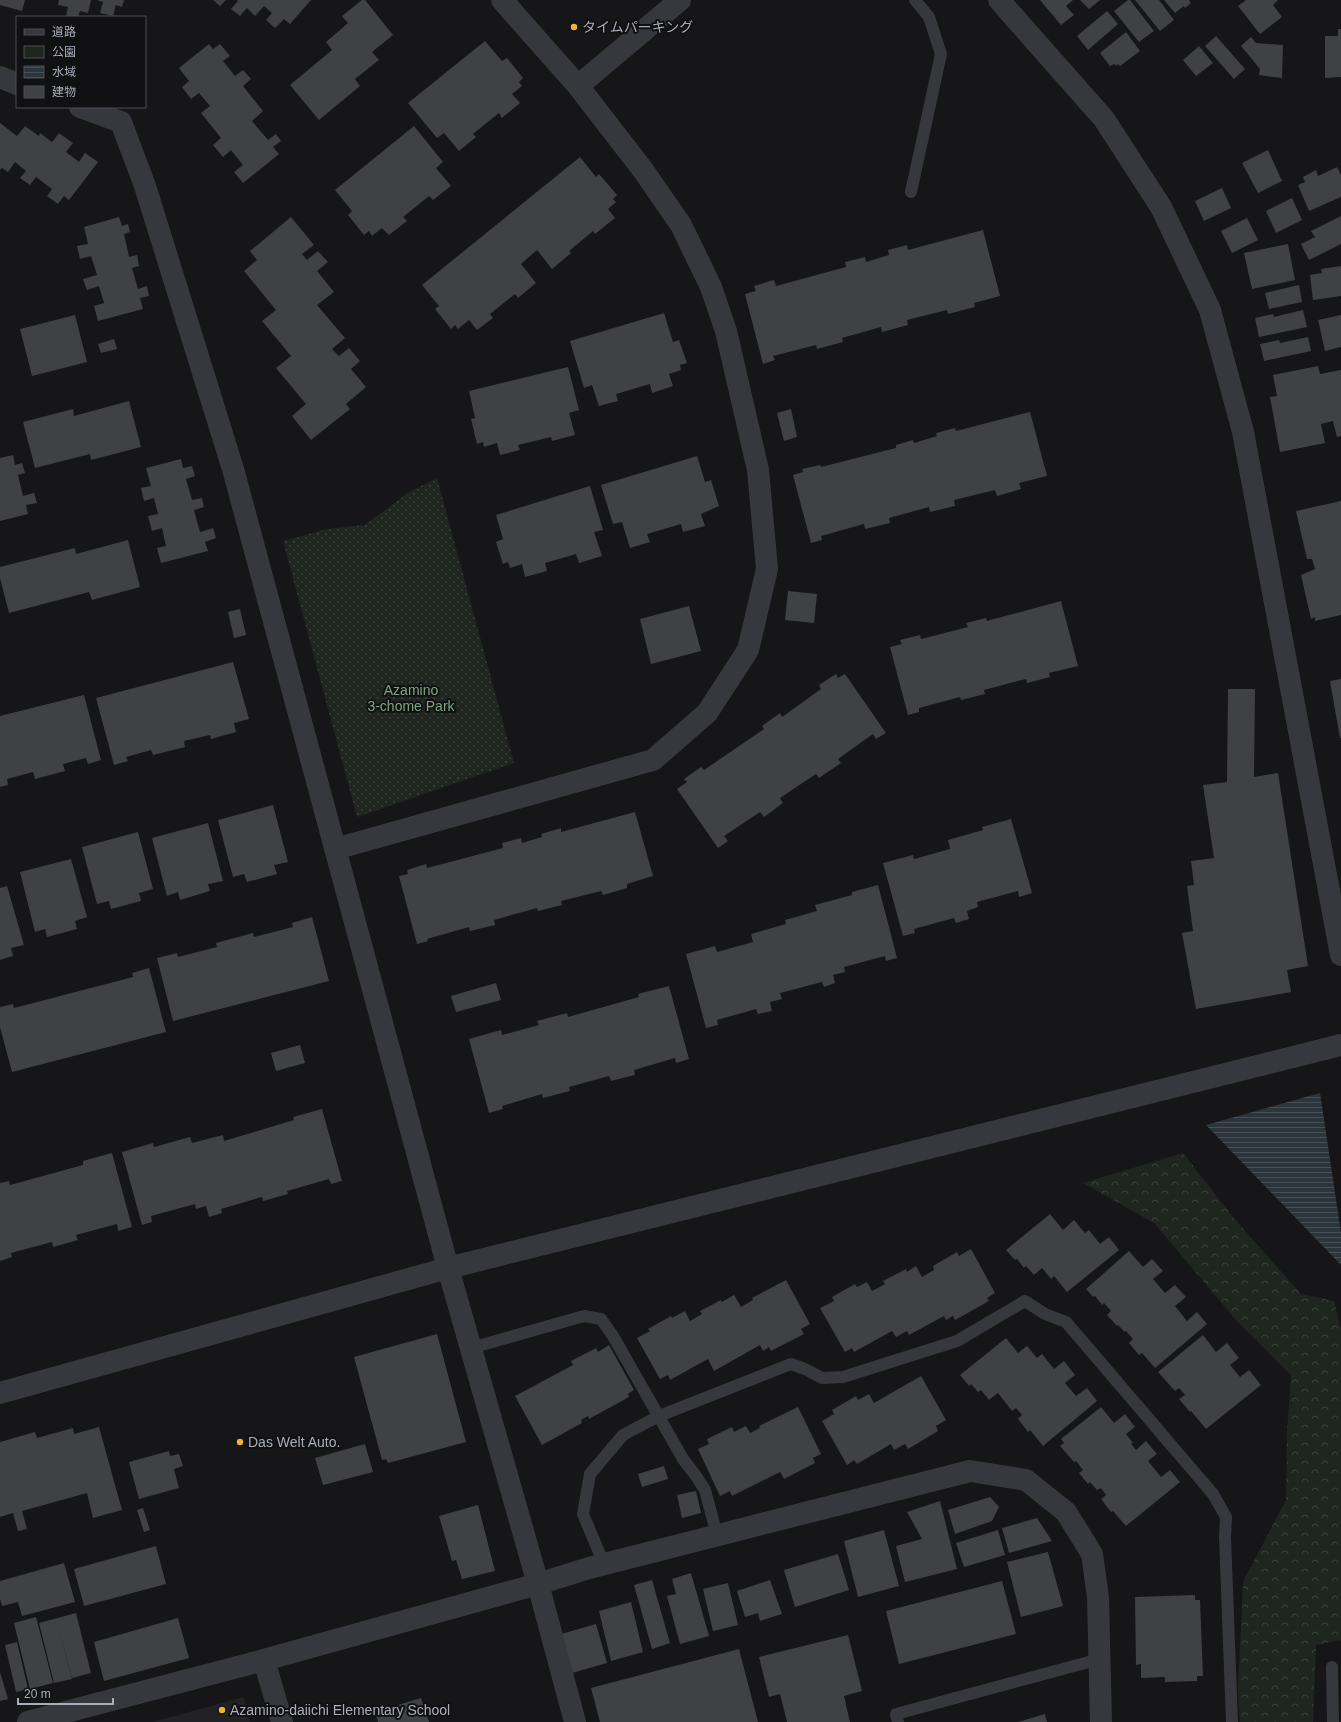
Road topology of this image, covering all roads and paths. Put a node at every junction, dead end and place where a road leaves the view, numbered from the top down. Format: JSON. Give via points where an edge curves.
{"nodes":[{"id":1,"x":502,"y":0,"type":"edge"},
{"id":2,"x":680,"y":0,"type":"edge"},
{"id":3,"x":915,"y":0,"type":"edge"},
{"id":4,"x":999,"y":0,"type":"edge"},
{"id":5,"x":0,"y":78,"type":"edge"},
{"id":6,"x":16,"y":84,"type":"edge"},
{"id":7,"x":578,"y":86,"type":"junction"},
{"id":8,"x":83,"y":108,"type":"edge"},
{"id":9,"x":911,"y":192,"type":"dead end"},
{"id":10,"x":336,"y":849,"type":"junction"},
{"id":11,"x":1341,"y":955,"type":"edge"},
{"id":12,"x":1341,"y":1045,"type":"edge"},
{"id":13,"x":448,"y":1268,"type":"junction"},
{"id":14,"x":471,"y":1348,"type":"junction"},
{"id":15,"x":0,"y":1393,"type":"edge"},
{"id":16,"x":659,"y":1416,"type":"junction"},
{"id":17,"x":717,"y":1535,"type":"junction"},
{"id":18,"x":604,"y":1564,"type":"junction"},
{"id":19,"x":538,"y":1584,"type":"junction"},
{"id":20,"x":1100,"y":1659,"type":"junction"},
{"id":21,"x":264,"y":1660,"type":"junction"},
{"id":22,"x":1332,"y":1667,"type":"dead end"},
{"id":23,"x":28,"y":1722,"type":"edge"},
{"id":24,"x":282,"y":1722,"type":"edge"},
{"id":25,"x":574,"y":1722,"type":"edge"},
{"id":26,"x":898,"y":1722,"type":"edge"},
{"id":27,"x":1101,"y":1722,"type":"edge"},
{"id":28,"x":1232,"y":1722,"type":"edge"},
{"id":29,"x":1333,"y":1722,"type":"edge"}],
"edges":[{"from":1,"to":7,"type":"street"},
{"from":2,"to":7,"type":"street"},
{"from":3,"to":9,"type":"lane","via":[[929,17],[941,54]]},
{"from":4,"to":11,"type":"street","via":[[1104,119],[1161,207],[1210,310],[1243,432]]},
{"from":5,"to":6,"type":"street"},
{"from":7,"to":10,"type":"street","via":[[643,170],[681,225],[711,287],[726,330],[758,470],[767,569],[748,650],[707,713],[653,760]]},
{"from":8,"to":10,"type":"street","via":[[121,122],[145,186],[233,469]]},
{"from":10,"to":13,"type":"street"},
{"from":12,"to":13,"type":"street"},
{"from":13,"to":14,"type":"street"},
{"from":13,"to":15,"type":"street"},
{"from":14,"to":16,"type":"lane","via":[[584,1316],[601,1319]]},
{"from":14,"to":19,"type":"street"},
{"from":16,"to":17,"type":"lane","via":[[683,1459],[705,1490]]},
{"from":16,"to":18,"type":"lane","via":[[623,1435],[590,1474],[583,1514]]},
{"from":16,"to":28,"type":"lane","via":[[791,1364],[822,1378],[843,1377],[957,1340],[1025,1301],[1045,1314],[1066,1322],[1213,1494],[1226,1517]]},
{"from":17,"to":18,"type":"street"},
{"from":17,"to":20,"type":"street","via":[[970,1471],[1026,1480],[1066,1512],[1092,1554],[1098,1597]]},
{"from":18,"to":19,"type":"street"},
{"from":19,"to":21,"type":"street"},
{"from":19,"to":25,"type":"street"},
{"from":20,"to":26,"type":"lane","via":[[896,1714]]},
{"from":20,"to":27,"type":"street"},
{"from":21,"to":23,"type":"street"},
{"from":21,"to":24,"type":"street"},
{"from":22,"to":29,"type":"lane"}]}
